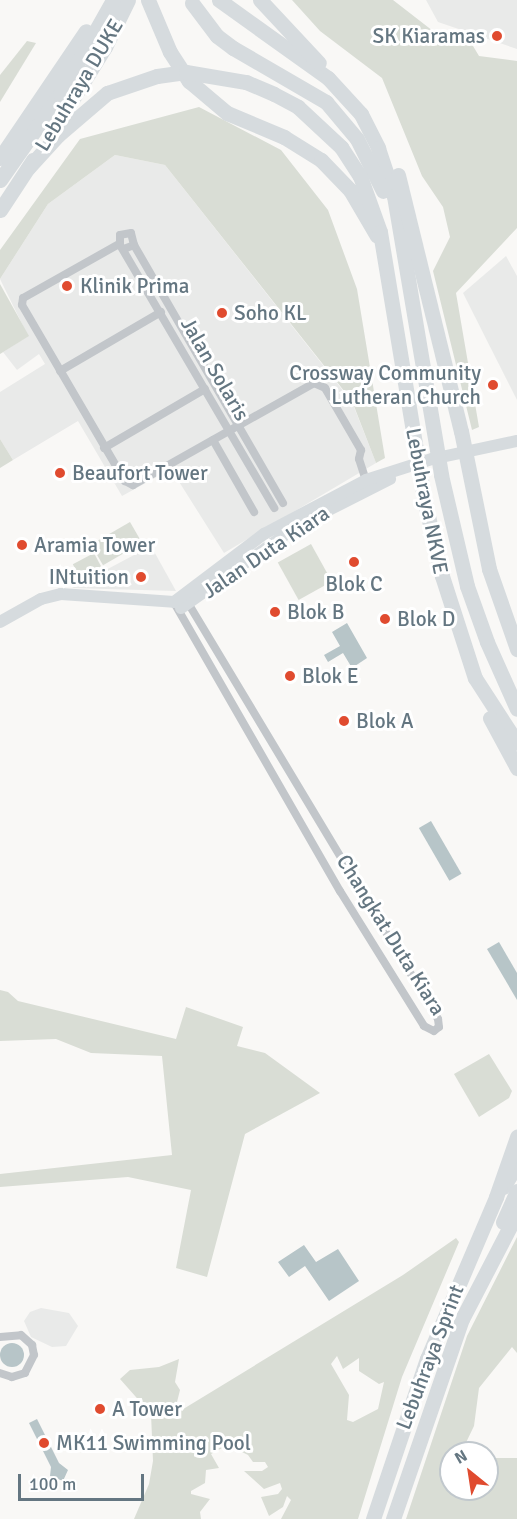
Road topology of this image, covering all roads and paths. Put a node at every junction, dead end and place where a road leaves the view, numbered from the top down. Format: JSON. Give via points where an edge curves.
{"nodes":[{"id":1,"x":102,"y":0,"type":"edge"},
{"id":2,"x":113,"y":0,"type":"edge"},
{"id":3,"x":128,"y":0,"type":"edge"},
{"id":4,"x":148,"y":0,"type":"edge"},
{"id":5,"x":219,"y":0,"type":"edge"},
{"id":6,"x":260,"y":0,"type":"edge"},
{"id":7,"x":192,"y":3,"type":"dead end"},
{"id":8,"x":328,"y":78,"type":"junction"},
{"id":9,"x":378,"y":148,"type":"junction"},
{"id":10,"x":0,"y":158,"type":"edge"},
{"id":11,"x":28,"y":168,"type":"junction"},
{"id":12,"x":0,"y":180,"type":"edge"},
{"id":13,"x":0,"y":210,"type":"edge"},
{"id":14,"x":399,"y":235,"type":"junction"},
{"id":15,"x":382,"y":244,"type":"junction"},
{"id":16,"x":134,"y":245,"type":"junction"},
{"id":17,"x":122,"y":246,"type":"junction"},
{"id":18,"x":161,"y":312,"type":"junction"},
{"id":19,"x":60,"y":371,"type":"junction"},
{"id":20,"x":205,"y":389,"type":"junction"},
{"id":21,"x":238,"y":425,"type":"junction"},
{"id":22,"x":229,"y":431,"type":"junction"},
{"id":23,"x":213,"y":440,"type":"junction"},
{"id":24,"x":517,"y":441,"type":"edge"},
{"id":25,"x":104,"y":448,"type":"junction"},
{"id":26,"x":400,"y":470,"type":"junction"},
{"id":27,"x":366,"y":480,"type":"junction"},
{"id":28,"x":283,"y":503,"type":"dead end"},
{"id":29,"x":274,"y":508,"type":"dead end"},
{"id":30,"x":254,"y":512,"type":"dead end"},
{"id":31,"x":291,"y":525,"type":"junction"},
{"id":32,"x":178,"y":603,"type":"junction"},
{"id":33,"x":0,"y":622,"type":"edge"},
{"id":34,"x":517,"y":649,"type":"edge"},
{"id":35,"x":475,"y":678,"type":"junction"},
{"id":36,"x":517,"y":709,"type":"edge"},
{"id":37,"x":517,"y":743,"type":"edge"},
{"id":38,"x":517,"y":768,"type":"edge"},
{"id":39,"x":517,"y":1137,"type":"edge"},
{"id":40,"x":517,"y":1165,"type":"edge"},
{"id":41,"x":517,"y":1191,"type":"edge"},
{"id":42,"x":496,"y":1197,"type":"junction"},
{"id":43,"x":517,"y":1213,"type":"edge"},
{"id":44,"x":486,"y":1267,"type":"junction"},
{"id":45,"x":0,"y":1337,"type":"edge"},
{"id":46,"x":0,"y":1373,"type":"edge"},
{"id":47,"x":373,"y":1519,"type":"edge"},
{"id":48,"x":393,"y":1519,"type":"edge"}],
"edges":[{"from":1,"to":10,"type":"highway"},
{"from":2,"to":12,"type":"highway","name":"Lebuhraya DUKE","via":[[60,94]]},
{"from":3,"to":11,"type":"highway","name":"Lebuhraya DUKE","via":[[79,91]]},
{"from":4,"to":15,"type":"highway","via":[[178,67],[202,94],[241,121],[284,136],[311,153],[342,180]]},
{"from":5,"to":8,"type":"highway"},
{"from":6,"to":8,"type":"highway","via":[[312,53]]},
{"from":7,"to":14,"type":"highway","via":[[217,36],[310,90],[343,120],[375,169]]},
{"from":8,"to":9,"type":"highway","via":[[361,114]]},
{"from":9,"to":14,"type":"highway","via":[[394,196]]},
{"from":9,"to":34,"type":"highway","via":[[393,164],[405,196],[461,431],[489,569]]},
{"from":11,"to":13,"type":"highway"},
{"from":11,"to":15,"type":"highway","name":"Lebuhraya NKVE","via":[[81,113],[115,90],[157,76],[186,72],[246,82],[298,107],[341,147],[372,203]]},
{"from":14,"to":36,"type":"highway","name":"Lebuhraya NKVE","via":[[441,475],[476,613]]},
{"from":15,"to":35,"type":"highway","name":"Lebuhraya NKVE","via":[[432,541]]},
{"from":16,"to":17,"type":"street"},
{"from":16,"to":17,"type":"street","via":[[134,237],[128,232],[120,235]]},
{"from":16,"to":21,"type":"street","name":"Jalan Solaris"},
{"from":17,"to":18,"type":"street","name":"Jalan Solaris"},
{"from":17,"to":19,"type":"street","via":[[23,298],[22,305]]},
{"from":18,"to":19,"type":"street"},
{"from":18,"to":20,"type":"street","name":"Jalan Solaris"},
{"from":19,"to":25,"type":"street"},
{"from":20,"to":22,"type":"street","name":"Jalan Solaris"},
{"from":20,"to":25,"type":"street"},
{"from":21,"to":22,"type":"street"},
{"from":21,"to":27,"type":"street","via":[[314,382],[325,388],[361,450],[359,459]]},
{"from":21,"to":28,"type":"street","name":"Jalan Solaris"},
{"from":22,"to":23,"type":"street"},
{"from":22,"to":29,"type":"street","name":"Jalan Solaris"},
{"from":23,"to":25,"type":"street","via":[[133,485],[120,475]]},
{"from":23,"to":30,"type":"street"},
{"from":24,"to":26,"type":"main road","name":"Jalan Duta Kiara"},
{"from":26,"to":27,"type":"main road","name":"Jalan Duta Kiara"},
{"from":26,"to":31,"type":"main road","name":"Jalan Duta Kiara","via":[[395,476]]},
{"from":27,"to":31,"type":"main road","name":"Jalan Duta Kiara"},
{"from":31,"to":32,"type":"main road","name":"Jalan Duta Kiara"},
{"from":32,"to":32,"type":"street","name":"Changkat Duta Kiara","via":[[438,1018],[439,1027],[434,1031],[424,1026],[337,885]]},
{"from":32,"to":33,"type":"main road","via":[[52,595]]},
{"from":35,"to":37,"type":"highway","name":"Lebuhraya NKVE"},
{"from":35,"to":38,"type":"highway","via":[[489,717]]},
{"from":39,"to":42,"type":"highway"},
{"from":40,"to":42,"type":"highway"},
{"from":41,"to":44,"type":"highway"},
{"from":42,"to":47,"type":"highway","name":"Lebuhraya Sprint","via":[[427,1359]]},
{"from":43,"to":44,"type":"highway"},
{"from":44,"to":48,"type":"highway","name":"Lebuhraya Sprint","via":[[429,1404]]},
{"from":45,"to":46,"type":"street","via":[[21,1335],[32,1345],[34,1355],[25,1373],[12,1377]]}]}
